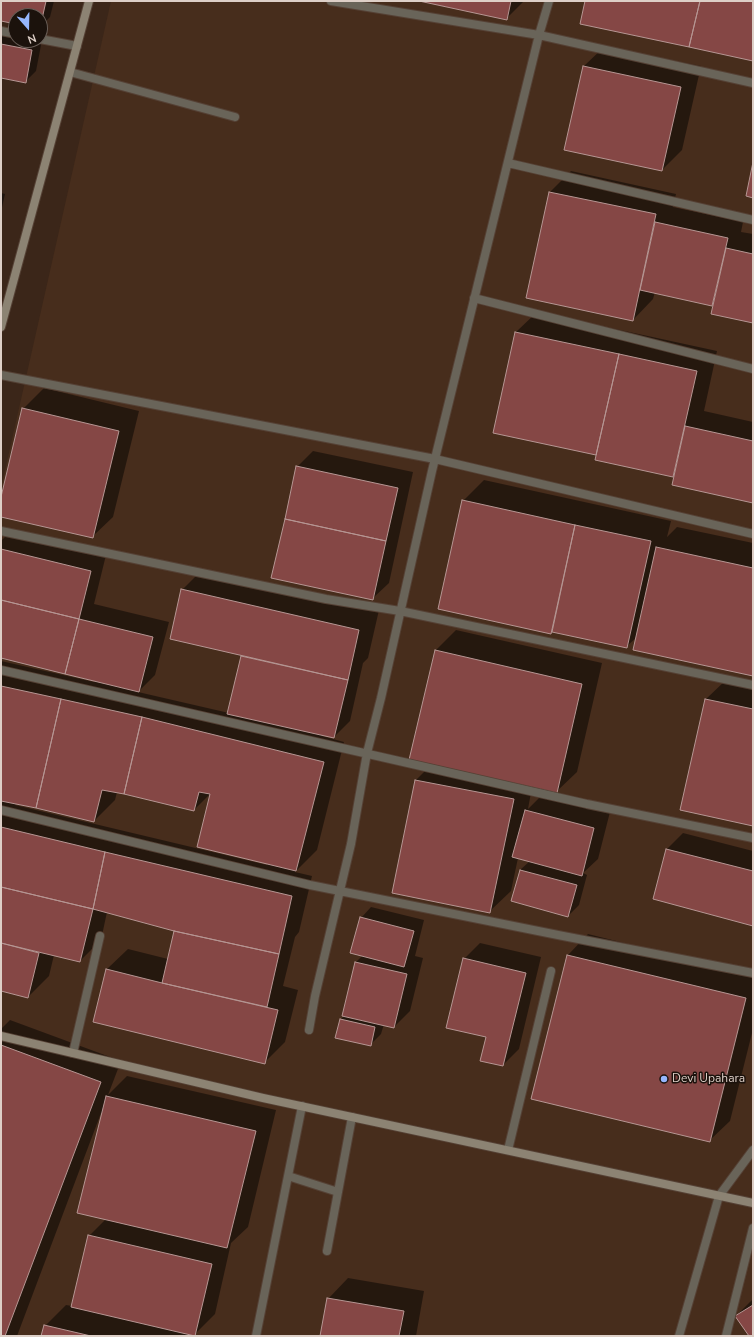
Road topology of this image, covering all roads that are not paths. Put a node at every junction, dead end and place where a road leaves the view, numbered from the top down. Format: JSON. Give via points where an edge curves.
{"nodes":[{"id":1,"x":89,"y":1,"type":"edge"},
{"id":2,"x":331,"y":1,"type":"edge"},
{"id":3,"x":549,"y":1,"type":"edge"},
{"id":4,"x":539,"y":35,"type":"junction"},
{"id":5,"x":48,"y":41,"type":"edge"},
{"id":6,"x":77,"y":46,"type":"junction"},
{"id":7,"x":70,"y":72,"type":"junction"},
{"id":8,"x":753,"y":83,"type":"edge"},
{"id":9,"x":235,"y":117,"type":"dead end"},
{"id":10,"x":508,"y":163,"type":"junction"},
{"id":11,"x":753,"y":220,"type":"edge"},
{"id":12,"x":474,"y":298,"type":"junction"},
{"id":13,"x":1,"y":324,"type":"edge"},
{"id":14,"x":753,"y":369,"type":"edge"},
{"id":15,"x":1,"y":375,"type":"edge"},
{"id":16,"x":435,"y":459,"type":"junction"},
{"id":17,"x":1,"y":531,"type":"edge"},
{"id":18,"x":753,"y":534,"type":"edge"},
{"id":19,"x":400,"y":611,"type":"junction"},
{"id":20,"x":1,"y":670,"type":"edge"},
{"id":21,"x":753,"y":685,"type":"edge"},
{"id":22,"x":367,"y":753,"type":"junction"},
{"id":23,"x":1,"y":810,"type":"edge"},
{"id":24,"x":753,"y":838,"type":"edge"},
{"id":25,"x":340,"y":890,"type":"junction"},
{"id":26,"x":100,"y":936,"type":"dead end"},
{"id":27,"x":551,"y":971,"type":"dead end"},
{"id":28,"x":753,"y":973,"type":"edge"},
{"id":29,"x":308,"y":1030,"type":"dead end"},
{"id":30,"x":1,"y":1036,"type":"edge"},
{"id":31,"x":73,"y":1053,"type":"junction"},
{"id":32,"x":302,"y":1106,"type":"junction"},
{"id":33,"x":352,"y":1117,"type":"junction"},
{"id":34,"x":508,"y":1150,"type":"junction"},
{"id":35,"x":753,"y":1150,"type":"edge"},
{"id":36,"x":288,"y":1176,"type":"junction"},
{"id":37,"x":338,"y":1192,"type":"junction"},
{"id":38,"x":718,"y":1196,"type":"junction"},
{"id":39,"x":753,"y":1203,"type":"edge"},
{"id":40,"x":753,"y":1228,"type":"edge"},
{"id":41,"x":327,"y":1251,"type":"dead end"},
{"id":42,"x":256,"y":1336,"type":"edge"},
{"id":43,"x":679,"y":1336,"type":"edge"},
{"id":44,"x":726,"y":1336,"type":"edge"}],
"edges":[{"from":1,"to":6,"type":"main road"},
{"from":2,"to":4,"type":"street"},
{"from":3,"to":4,"type":"street"},
{"from":4,"to":8,"type":"street"},
{"from":4,"to":10,"type":"street"},
{"from":5,"to":6,"type":"street"},
{"from":6,"to":7,"type":"main road"},
{"from":7,"to":9,"type":"street"},
{"from":7,"to":13,"type":"main road"},
{"from":10,"to":11,"type":"street"},
{"from":10,"to":12,"type":"street"},
{"from":12,"to":14,"type":"street"},
{"from":12,"to":16,"type":"street"},
{"from":15,"to":16,"type":"street"},
{"from":16,"to":18,"type":"street"},
{"from":16,"to":19,"type":"street"},
{"from":17,"to":19,"type":"street","via":[[326,599]]},
{"from":19,"to":21,"type":"street"},
{"from":19,"to":22,"type":"street"},
{"from":20,"to":22,"type":"street"},
{"from":22,"to":24,"type":"street","via":[[587,804]]},
{"from":22,"to":25,"type":"street"},
{"from":23,"to":25,"type":"street"},
{"from":25,"to":28,"type":"street","via":[[558,936]]},
{"from":25,"to":29,"type":"street"},
{"from":26,"to":31,"type":"street"},
{"from":27,"to":34,"type":"street"},
{"from":30,"to":31,"type":"main road"},
{"from":31,"to":32,"type":"main road"},
{"from":32,"to":33,"type":"main road"},
{"from":32,"to":36,"type":"street"},
{"from":33,"to":34,"type":"main road"},
{"from":33,"to":37,"type":"street"},
{"from":34,"to":38,"type":"main road"},
{"from":35,"to":38,"type":"street"},
{"from":36,"to":37,"type":"street"},
{"from":36,"to":42,"type":"street"},
{"from":37,"to":41,"type":"street"},
{"from":38,"to":39,"type":"main road"},
{"from":38,"to":43,"type":"street"},
{"from":40,"to":44,"type":"street"}]}
